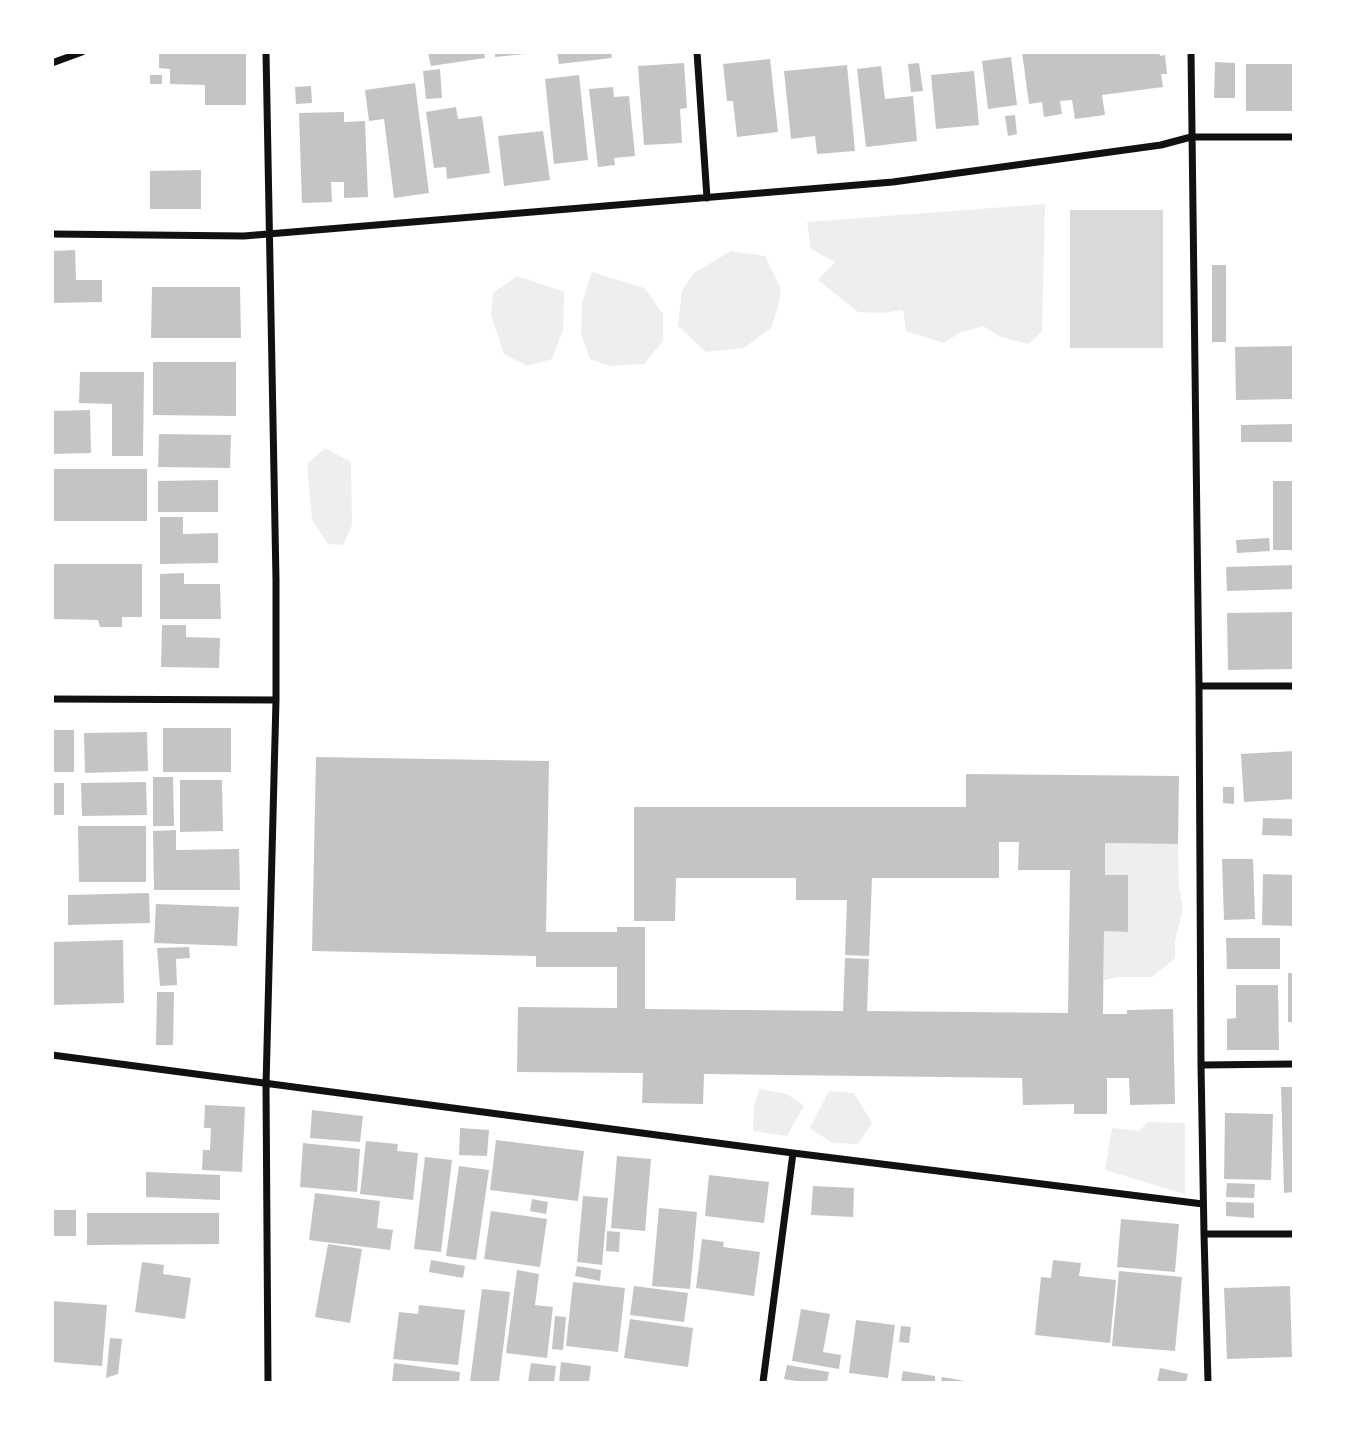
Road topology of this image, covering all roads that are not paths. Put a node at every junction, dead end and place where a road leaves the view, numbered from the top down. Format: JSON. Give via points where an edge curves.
{"nodes":[{"id":1,"x":82,"y":52,"type":"edge"},
{"id":2,"x":266,"y":52,"type":"edge"},
{"id":3,"x":697,"y":52,"type":"edge"},
{"id":4,"x":1191,"y":52,"type":"edge"},
{"id":5,"x":52,"y":63,"type":"edge"},
{"id":6,"x":1191,"y":137,"type":"junction"},
{"id":7,"x":1293,"y":137,"type":"edge"},
{"id":8,"x":707,"y":198,"type":"junction"},
{"id":9,"x":52,"y":234,"type":"edge"},
{"id":10,"x":270,"y":234,"type":"junction"},
{"id":11,"x":1199,"y":686,"type":"junction"},
{"id":12,"x":1293,"y":686,"type":"edge"},
{"id":13,"x":52,"y":699,"type":"edge"},
{"id":14,"x":275,"y":700,"type":"junction"},
{"id":15,"x":52,"y":1055,"type":"edge"},
{"id":16,"x":1293,"y":1064,"type":"edge"},
{"id":17,"x":1201,"y":1065,"type":"junction"},
{"id":18,"x":266,"y":1085,"type":"junction"},
{"id":19,"x":793,"y":1153,"type":"junction"},
{"id":20,"x":1203,"y":1204,"type":"junction"},
{"id":21,"x":1204,"y":1234,"type":"junction"},
{"id":22,"x":1293,"y":1234,"type":"edge"},
{"id":23,"x":268,"y":1382,"type":"edge"},
{"id":24,"x":763,"y":1382,"type":"edge"},
{"id":25,"x":1208,"y":1382,"type":"edge"}],
"edges":[{"from":1,"to":5,"type":"street"},
{"from":2,"to":10,"type":"street"},
{"from":3,"to":8,"type":"street"},
{"from":4,"to":6,"type":"street"},
{"from":6,"to":7,"type":"street"},
{"from":6,"to":8,"type":"street","via":[[893,182]]},
{"from":6,"to":11,"type":"street"},
{"from":8,"to":10,"type":"street"},
{"from":9,"to":10,"type":"street"},
{"from":10,"to":14,"type":"street"},
{"from":11,"to":12,"type":"street"},
{"from":11,"to":17,"type":"street"},
{"from":13,"to":14,"type":"street"},
{"from":14,"to":18,"type":"street"},
{"from":15,"to":18,"type":"street"},
{"from":16,"to":17,"type":"street"},
{"from":17,"to":20,"type":"street"},
{"from":18,"to":19,"type":"street"},
{"from":18,"to":23,"type":"street"},
{"from":19,"to":20,"type":"street"},
{"from":19,"to":24,"type":"street"},
{"from":20,"to":21,"type":"street"},
{"from":21,"to":22,"type":"street"},
{"from":21,"to":25,"type":"street"}]}
